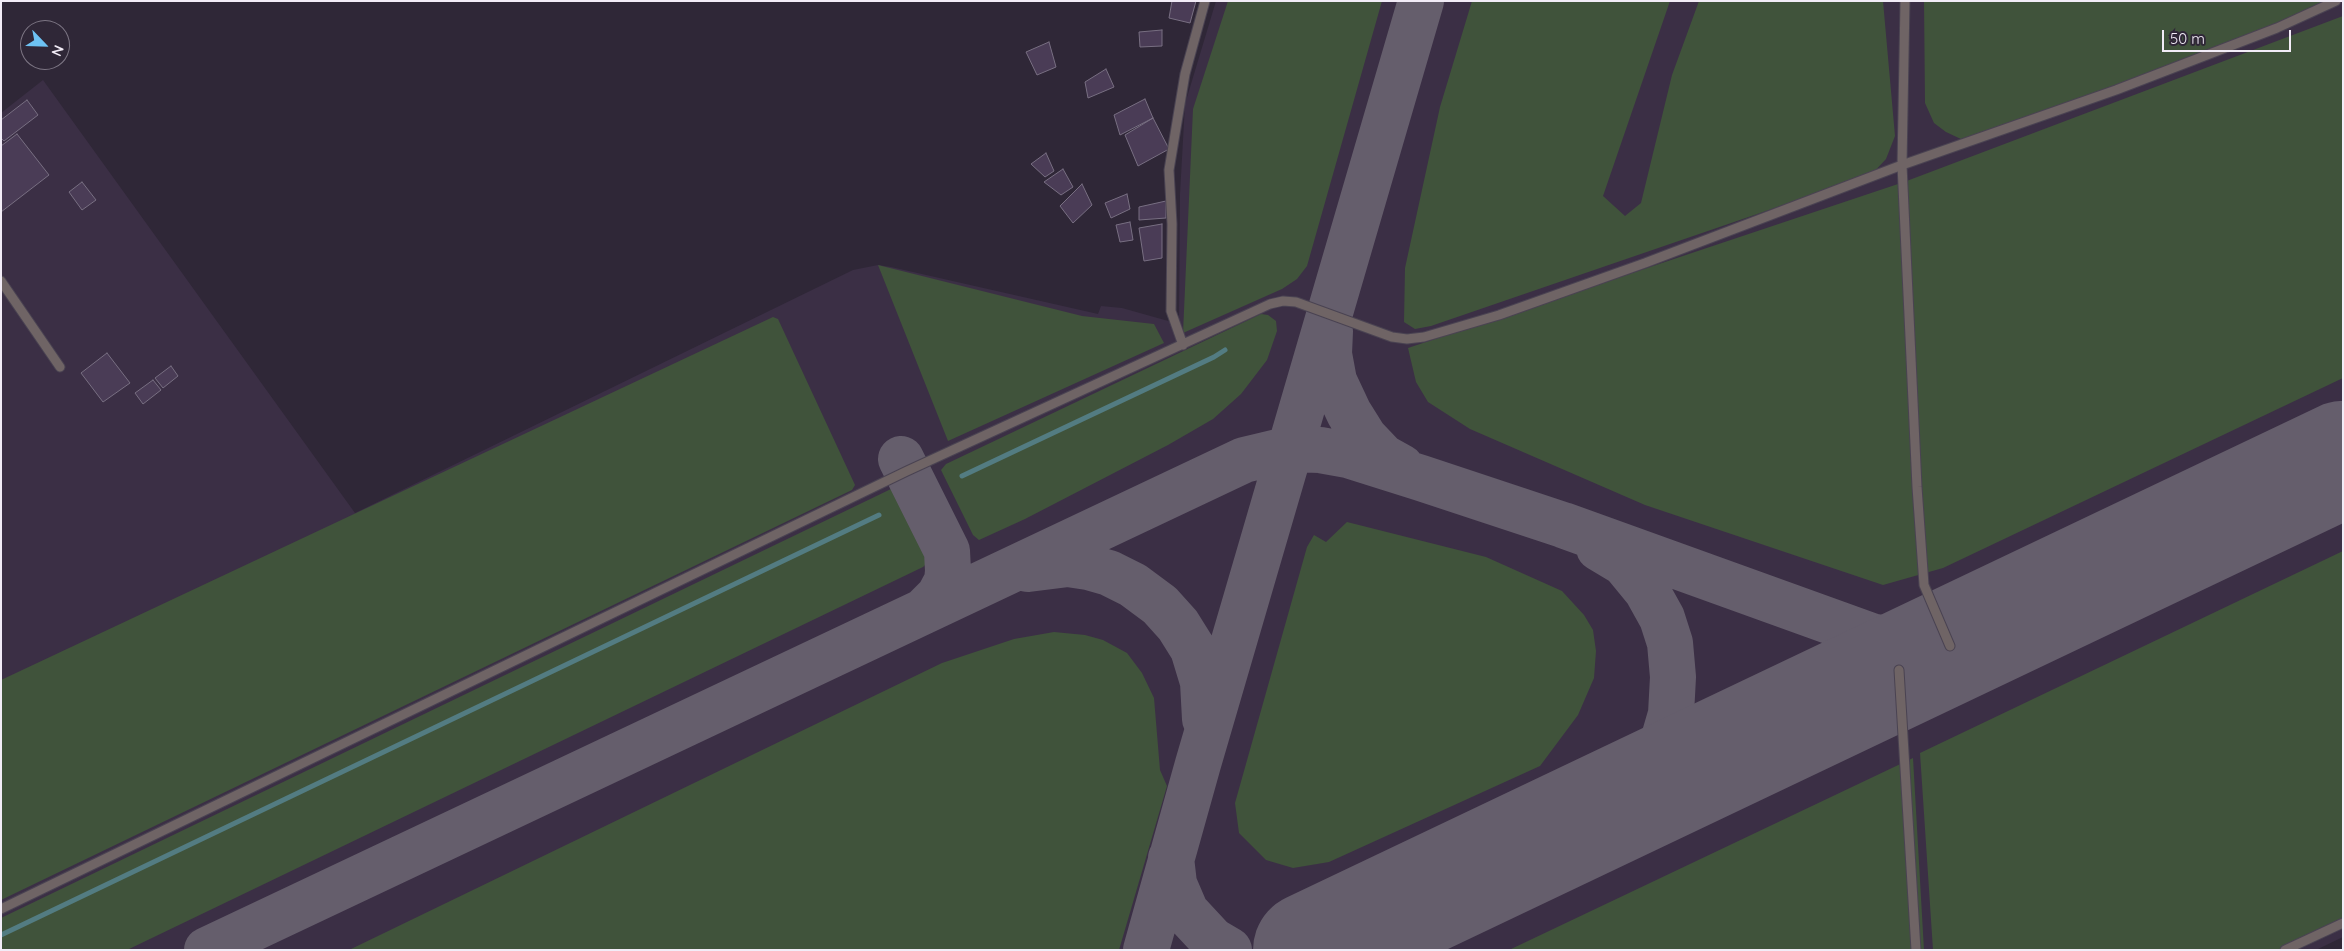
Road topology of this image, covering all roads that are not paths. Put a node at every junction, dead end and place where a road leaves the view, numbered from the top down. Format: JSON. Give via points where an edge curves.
{"nodes":[{"id":1,"x":1206,"y":1,"type":"edge"},
{"id":2,"x":1905,"y":1,"type":"edge"},
{"id":3,"x":2336,"y":1,"type":"edge"},
{"id":4,"x":1902,"y":165,"type":"junction"},
{"id":5,"x":1,"y":281,"type":"edge"},
{"id":6,"x":1183,"y":345,"type":"junction"},
{"id":7,"x":60,"y":367,"type":"dead end"},
{"id":8,"x":1950,"y":646,"type":"dead end"},
{"id":9,"x":1899,"y":670,"type":"dead end"},
{"id":10,"x":1,"y":909,"type":"edge"},
{"id":11,"x":2343,"y":923,"type":"edge"},
{"id":12,"x":1916,"y":950,"type":"edge"},
{"id":13,"x":2285,"y":950,"type":"edge"}],
"edges":[{"from":1,"to":6,"type":"lane","via":[[1185,74],[1169,170],[1172,311]]},
{"from":2,"to":4,"type":"lane"},
{"from":3,"to":4,"type":"lane","via":[[2291,23],[2116,90]]},
{"from":4,"to":6,"type":"lane","via":[[1499,315],[1424,337],[1407,339],[1375,331],[1311,305],[1282,301]]},
{"from":4,"to":8,"type":"lane","via":[[1924,584]]},
{"from":5,"to":7,"type":"lane"},
{"from":6,"to":10,"type":"lane","via":[[907,471]]},
{"from":9,"to":12,"type":"lane"},
{"from":11,"to":13,"type":"lane"}]}
